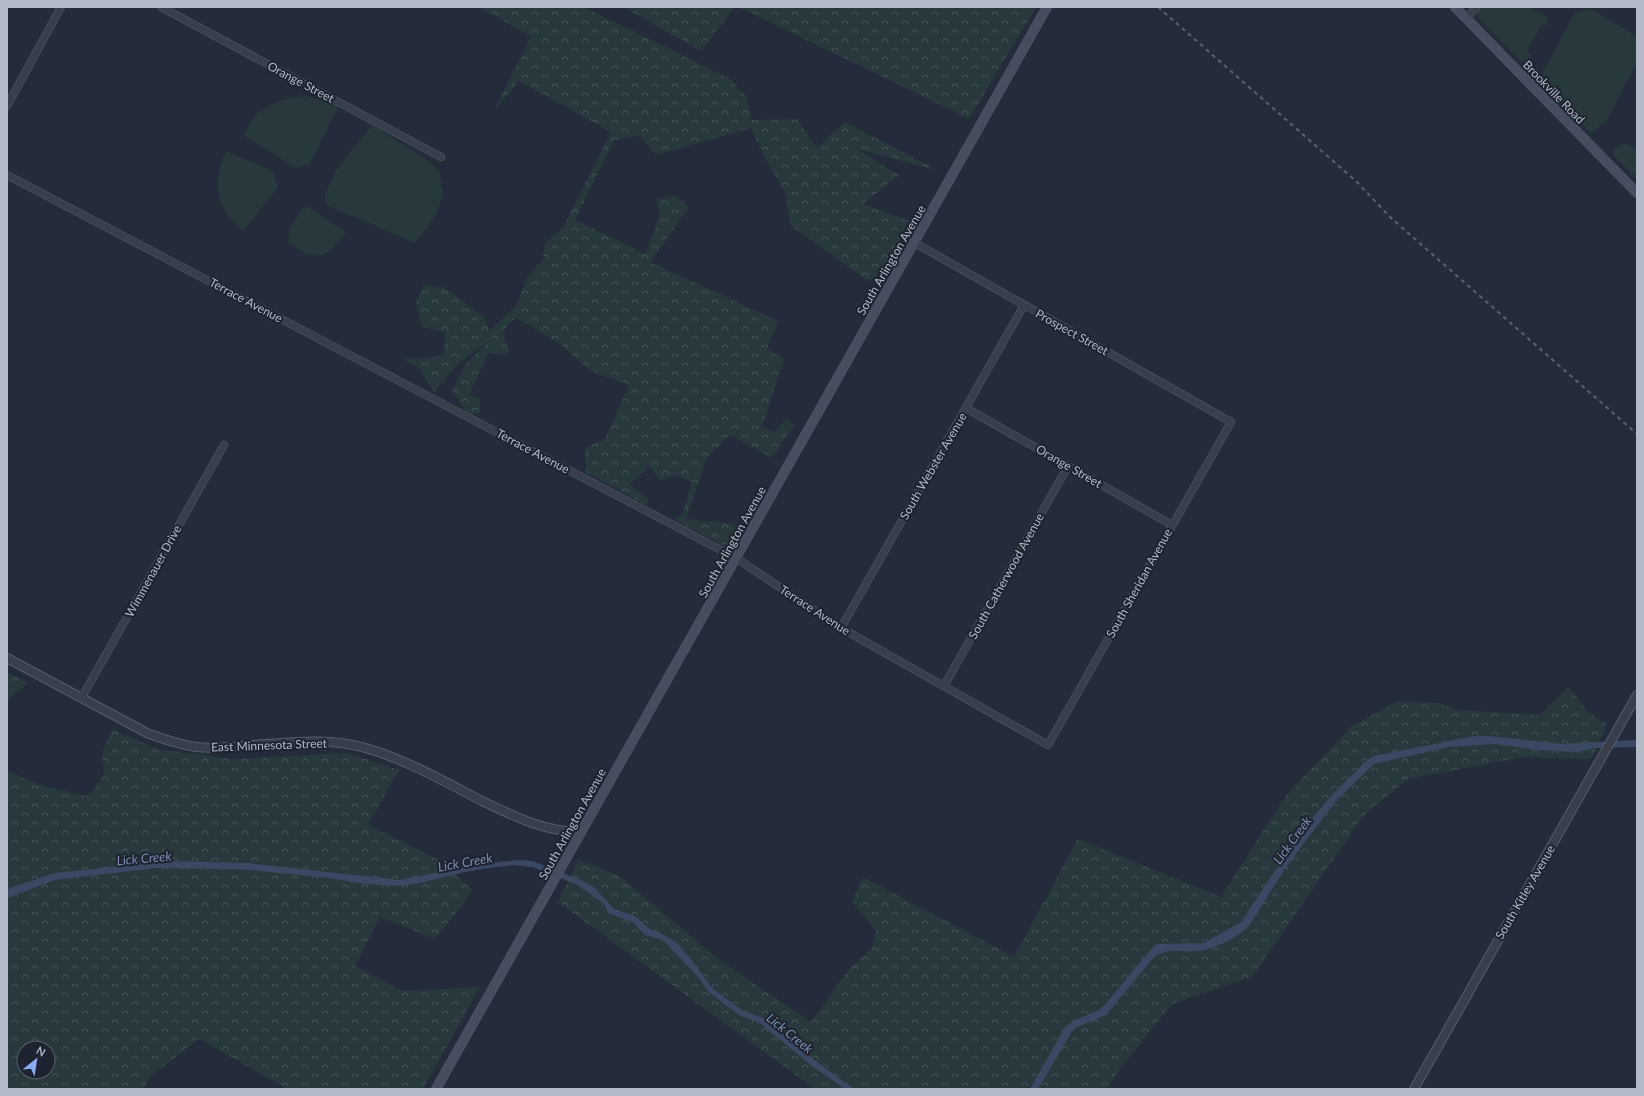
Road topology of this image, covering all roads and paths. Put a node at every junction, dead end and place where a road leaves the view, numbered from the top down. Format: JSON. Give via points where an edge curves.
{"nodes":[{"id":1,"x":61,"y":7,"type":"edge"},
{"id":2,"x":162,"y":7,"type":"edge"},
{"id":3,"x":1047,"y":7,"type":"edge"},
{"id":4,"x":1455,"y":7,"type":"edge"},
{"id":5,"x":1477,"y":7,"type":"edge"},
{"id":6,"x":1466,"y":18,"type":"junction"},
{"id":7,"x":7,"y":106,"type":"edge"},
{"id":8,"x":441,"y":157,"type":"dead end"},
{"id":9,"x":7,"y":175,"type":"edge"},
{"id":10,"x":1637,"y":193,"type":"edge"},
{"id":11,"x":915,"y":243,"type":"junction"},
{"id":12,"x":1024,"y":305,"type":"junction"},
{"id":13,"x":966,"y":408,"type":"junction"},
{"id":14,"x":1231,"y":422,"type":"joint"},
{"id":15,"x":224,"y":445,"type":"dead end"},
{"id":16,"x":1068,"y":466,"type":"junction"},
{"id":17,"x":1172,"y":525,"type":"junction"},
{"id":18,"x":736,"y":558,"type":"junction"},
{"id":19,"x":841,"y":628,"type":"junction"},
{"id":20,"x":7,"y":658,"type":"edge"},
{"id":21,"x":944,"y":686,"type":"junction"},
{"id":22,"x":1637,"y":695,"type":"edge"},
{"id":23,"x":82,"y":697,"type":"junction"},
{"id":24,"x":1048,"y":745,"type":"joint"},
{"id":25,"x":581,"y":832,"type":"junction"},
{"id":26,"x":436,"y":1089,"type":"edge"},
{"id":27,"x":1414,"y":1089,"type":"edge"}],
"edges":[{"from":1,"to":7,"type":"street"},
{"from":2,"to":8,"type":"street","name":"Orange Street"},
{"from":3,"to":11,"type":"main road","name":"South Arlington Avenue"},
{"from":4,"to":6,"type":"main road","name":"Brookville Road"},
{"from":5,"to":6,"type":"street"},
{"from":6,"to":10,"type":"main road","name":"Brookville Road"},
{"from":9,"to":18,"type":"street","name":"Terrace Avenue"},
{"from":11,"to":12,"type":"street","name":"Prospect Street"},
{"from":11,"to":18,"type":"main road","name":"South Arlington Avenue"},
{"from":12,"to":13,"type":"street","name":"South Webster Avenue"},
{"from":12,"to":14,"type":"street","name":"Prospect Street"},
{"from":13,"to":16,"type":"street","name":"Orange Street"},
{"from":13,"to":19,"type":"street","name":"South Webster Avenue"},
{"from":14,"to":17,"type":"street","name":"South Sheridan Avenue"},
{"from":15,"to":23,"type":"street","name":"Wimmenauer Drive"},
{"from":16,"to":17,"type":"street","name":"Orange Street"},
{"from":16,"to":21,"type":"street","name":"South Catherwood Avenue"},
{"from":17,"to":24,"type":"street","name":"South Sheridan Avenue"},
{"from":18,"to":19,"type":"street","name":"Terrace Avenue"},
{"from":18,"to":25,"type":"main road","name":"South Arlington Avenue"},
{"from":19,"to":21,"type":"street","name":"Terrace Avenue"},
{"from":20,"to":23,"type":"street","name":"East Minnesota Street"},
{"from":21,"to":24,"type":"street","name":"Terrace Avenue"},
{"from":22,"to":27,"type":"street","name":"South Kitley Avenue"},
{"from":23,"to":25,"type":"street","name":"East Minnesota Street","via":[[153,736],[191,746],[217,748],[310,741],[349,744],[378,751],[521,820],[549,829]]},
{"from":25,"to":26,"type":"main road","name":"South Arlington Avenue"}]}
